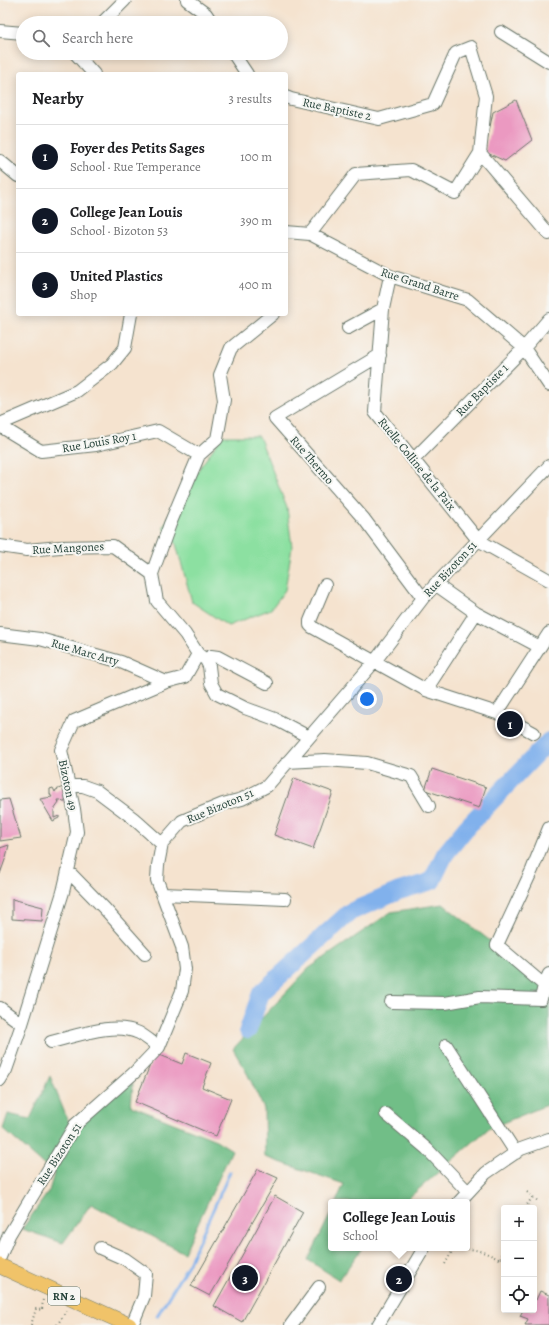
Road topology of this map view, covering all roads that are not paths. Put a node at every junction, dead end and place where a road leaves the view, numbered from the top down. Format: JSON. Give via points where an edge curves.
{"nodes":[{"id":1,"x":124,"y":0,"type":"edge"},
{"id":2,"x":187,"y":0,"type":"edge"},
{"id":3,"x":109,"y":16,"type":"edge"},
{"id":4,"x":207,"y":16,"type":"edge"},
{"id":5,"x":0,"y":31,"type":"edge"},
{"id":6,"x":16,"y":32,"type":"edge"},
{"id":7,"x":501,"y":32,"type":"dead end"},
{"id":8,"x":81,"y":60,"type":"edge"},
{"id":9,"x":238,"y":60,"type":"edge"},
{"id":10,"x":549,"y":62,"type":"edge"},
{"id":11,"x":92,"y":72,"type":"edge"},
{"id":12,"x":246,"y":72,"type":"edge"},
{"id":13,"x":288,"y":98,"type":"edge"},
{"id":14,"x":480,"y":153,"type":"junction"},
{"id":15,"x":1,"y":164,"type":"edge"},
{"id":16,"x":16,"y":175,"type":"edge"},
{"id":17,"x":288,"y":232,"type":"edge"},
{"id":18,"x":310,"y":234,"type":"junction"},
{"id":19,"x":549,"y":234,"type":"edge"},
{"id":20,"x":390,"y":276,"type":"junction"},
{"id":21,"x":383,"y":309,"type":"junction"},
{"id":22,"x":131,"y":316,"type":"edge"},
{"id":23,"x":271,"y":316,"type":"edge"},
{"id":24,"x":549,"y":319,"type":"edge"},
{"id":25,"x":348,"y":328,"type":"dead end"},
{"id":26,"x":524,"y":348,"type":"junction"},
{"id":27,"x":380,"y":355,"type":"junction"},
{"id":28,"x":549,"y":385,"type":"edge"},
{"id":29,"x":0,"y":425,"type":"edge"},
{"id":30,"x":199,"y":455,"type":"junction"},
{"id":31,"x":414,"y":459,"type":"junction"},
{"id":32,"x":549,"y":466,"type":"edge"},
{"id":33,"x":478,"y":540,"type":"junction"},
{"id":34,"x":0,"y":546,"type":"edge"},
{"id":35,"x":152,"y":574,"type":"junction"},
{"id":36,"x":549,"y":580,"type":"edge"},
{"id":37,"x":435,"y":584,"type":"junction"},
{"id":38,"x":325,"y":585,"type":"dead end"},
{"id":39,"x":423,"y":598,"type":"junction"},
{"id":40,"x":476,"y":613,"type":"junction"},
{"id":41,"x":549,"y":633,"type":"edge"},
{"id":42,"x":0,"y":634,"type":"edge"},
{"id":43,"x":540,"y":647,"type":"junction"},
{"id":44,"x":202,"y":657,"type":"junction"},
{"id":45,"x":375,"y":661,"type":"junction"},
{"id":46,"x":166,"y":682,"type":"junction"},
{"id":47,"x":267,"y":683,"type":"dead end"},
{"id":48,"x":426,"y":690,"type":"junction"},
{"id":49,"x":497,"y":713,"type":"junction"},
{"id":50,"x":534,"y":733,"type":"dead end"},
{"id":51,"x":309,"y":737,"type":"junction"},
{"id":52,"x":287,"y":762,"type":"junction"},
{"id":53,"x":69,"y":786,"type":"junction"},
{"id":54,"x":428,"y":806,"type":"dead end"},
{"id":55,"x":549,"y":828,"type":"edge"},
{"id":56,"x":162,"y":844,"type":"junction"},
{"id":57,"x":68,"y":871,"type":"junction"},
{"id":58,"x":163,"y":894,"type":"junction"},
{"id":59,"x":285,"y":899,"type":"dead end"},
{"id":60,"x":146,"y":954,"type":"dead end"},
{"id":61,"x":547,"y":979,"type":"edge"},
{"id":62,"x":391,"y":1002,"type":"dead end"},
{"id":63,"x":0,"y":1008,"type":"edge"},
{"id":64,"x":22,"y":1024,"type":"junction"},
{"id":65,"x":52,"y":1042,"type":"dead end"},
{"id":66,"x":446,"y":1045,"type":"dead end"},
{"id":67,"x":159,"y":1047,"type":"junction"},
{"id":68,"x":0,"y":1080,"type":"edge"},
{"id":69,"x":386,"y":1114,"type":"dead end"},
{"id":70,"x":549,"y":1139,"type":"edge"},
{"id":71,"x":516,"y":1153,"type":"junction"},
{"id":72,"x":468,"y":1192,"type":"junction"},
{"id":73,"x":462,"y":1199,"type":"edge"},
{"id":74,"x":100,"y":1248,"type":"dead end"},
{"id":75,"x":422,"y":1251,"type":"edge"},
{"id":76,"x":0,"y":1257,"type":"edge"},
{"id":77,"x":0,"y":1266,"type":"edge"},
{"id":78,"x":319,"y":1287,"type":"dead end"},
{"id":79,"x":129,"y":1325,"type":"edge"},
{"id":80,"x":132,"y":1325,"type":"edge"},
{"id":81,"x":291,"y":1325,"type":"edge"},
{"id":82,"x":378,"y":1325,"type":"edge"}],
"edges":[{"from":1,"to":3,"type":"street"},
{"from":2,"to":4,"type":"street"},
{"from":5,"to":6,"type":"street"},
{"from":7,"to":10,"type":"street"},
{"from":8,"to":11,"type":"street"},
{"from":9,"to":12,"type":"street"},
{"from":13,"to":14,"type":"street","name":"Rue Baptiste 2","via":[[380,119],[433,104],[456,53],[471,47],[486,96]]},
{"from":14,"to":18,"type":"street","name":"Rue Baptiste 2","via":[[455,193],[411,170],[356,174]]},
{"from":14,"to":19,"type":"street"},
{"from":15,"to":16,"type":"street"},
{"from":17,"to":18,"type":"street"},
{"from":18,"to":20,"type":"street","name":"Rue Grand Barre"},
{"from":20,"to":21,"type":"street","name":"Ruelle Colline de la Paix"},
{"from":20,"to":26,"type":"street","name":"Rue Grand Barre","via":[[468,300]]},
{"from":21,"to":25,"type":"street"},
{"from":21,"to":27,"type":"street","name":"Ruelle Colline de la Paix"},
{"from":22,"to":29,"type":"street","name":"Rue Louis Roy 1","via":[[125,348],[112,364],[77,391]]},
{"from":23,"to":30,"type":"street","via":[[231,348],[220,376],[224,400],[217,439]]},
{"from":24,"to":26,"type":"street","name":"Rue Baptiste 1"},
{"from":26,"to":28,"type":"street","name":"Rue Grand Barre"},
{"from":26,"to":31,"type":"street","name":"Rue Baptiste 1"},
{"from":27,"to":31,"type":"street","name":"Ruelle Colline de la Paix","via":[[375,412]]},
{"from":27,"to":39,"type":"street","name":"Rue Thermo","via":[[275,418],[364,519]]},
{"from":29,"to":30,"type":"street","name":"Rue Louis Roy 1","via":[[41,451],[96,445],[158,431]]},
{"from":30,"to":35,"type":"street"},
{"from":31,"to":33,"type":"street","name":"Ruelle Colline de la Paix"},
{"from":32,"to":33,"type":"street","name":"Rue Bizoton 51"},
{"from":33,"to":36,"type":"street","name":"Ruelle Colline de la Paix"},
{"from":33,"to":37,"type":"street","name":"Rue Bizoton 51"},
{"from":34,"to":35,"type":"street","name":"Rue Mangones","via":[[28,550],[113,546]]},
{"from":35,"to":44,"type":"street","via":[[157,600]]},
{"from":37,"to":39,"type":"street","name":"Rue Bizoton 51"},
{"from":37,"to":40,"type":"street"},
{"from":38,"to":45,"type":"street","via":[[310,625]]},
{"from":39,"to":45,"type":"street","name":"Rue Bizoton 51"},
{"from":40,"to":43,"type":"street"},
{"from":40,"to":48,"type":"street"},
{"from":41,"to":43,"type":"street"},
{"from":42,"to":46,"type":"street","name":"Rue Marc Arty","via":[[40,639],[121,662]]},
{"from":43,"to":49,"type":"street"},
{"from":44,"to":46,"type":"street","name":"Bizoton 49","via":[[185,678]]},
{"from":44,"to":47,"type":"street","via":[[218,657]]},
{"from":44,"to":51,"type":"street","via":[[210,666],[211,683],[217,694]]},
{"from":45,"to":48,"type":"street"},
{"from":45,"to":51,"type":"street","name":"Rue Bizoton 51"},
{"from":46,"to":53,"type":"street","name":"Bizoton 49","via":[[74,722],[61,750]]},
{"from":48,"to":49,"type":"street"},
{"from":49,"to":50,"type":"street"},
{"from":51,"to":52,"type":"street","name":"Rue Bizoton 51"},
{"from":52,"to":54,"type":"street","via":[[325,760],[367,763],[411,776]]},
{"from":52,"to":56,"type":"street","name":"Rue Bizoton 51","via":[[267,786],[242,799],[182,821]]},
{"from":53,"to":56,"type":"street","via":[[83,786],[97,791]]},
{"from":53,"to":57,"type":"street","name":"Bizoton 49","via":[[77,832]]},
{"from":55,"to":61,"type":"street","via":[[497,945]]},
{"from":56,"to":58,"type":"street","name":"Rue Bizoton 51","via":[[157,880]]},
{"from":57,"to":60,"type":"street"},
{"from":57,"to":64,"type":"street","name":"Bizoton 49"},
{"from":58,"to":59,"type":"street"},
{"from":58,"to":67,"type":"street","name":"Rue Bizoton 51","via":[[182,947],[185,969],[182,991]]},
{"from":61,"to":62,"type":"street","via":[[541,999],[480,998],[445,1002]]},
{"from":63,"to":64,"type":"street"},
{"from":64,"to":68,"type":"street","name":"Bizoton 49"},
{"from":65,"to":67,"type":"street","via":[[110,1028],[139,1033]]},
{"from":66,"to":71,"type":"street"},
{"from":67,"to":76,"type":"street","name":"Rue Bizoton 51","via":[[75,1125],[9,1235]]},
{"from":69,"to":72,"type":"street","via":[[427,1149]]},
{"from":70,"to":71,"type":"street"},
{"from":71,"to":72,"type":"street","via":[[486,1173]]},
{"from":72,"to":73,"type":"street"},
{"from":74,"to":80,"type":"street","via":[[125,1259],[146,1274],[144,1296]]},
{"from":75,"to":82,"type":"street"},
{"from":77,"to":79,"type":"main road","number":"RN 2"},
{"from":78,"to":81,"type":"street"}]}
